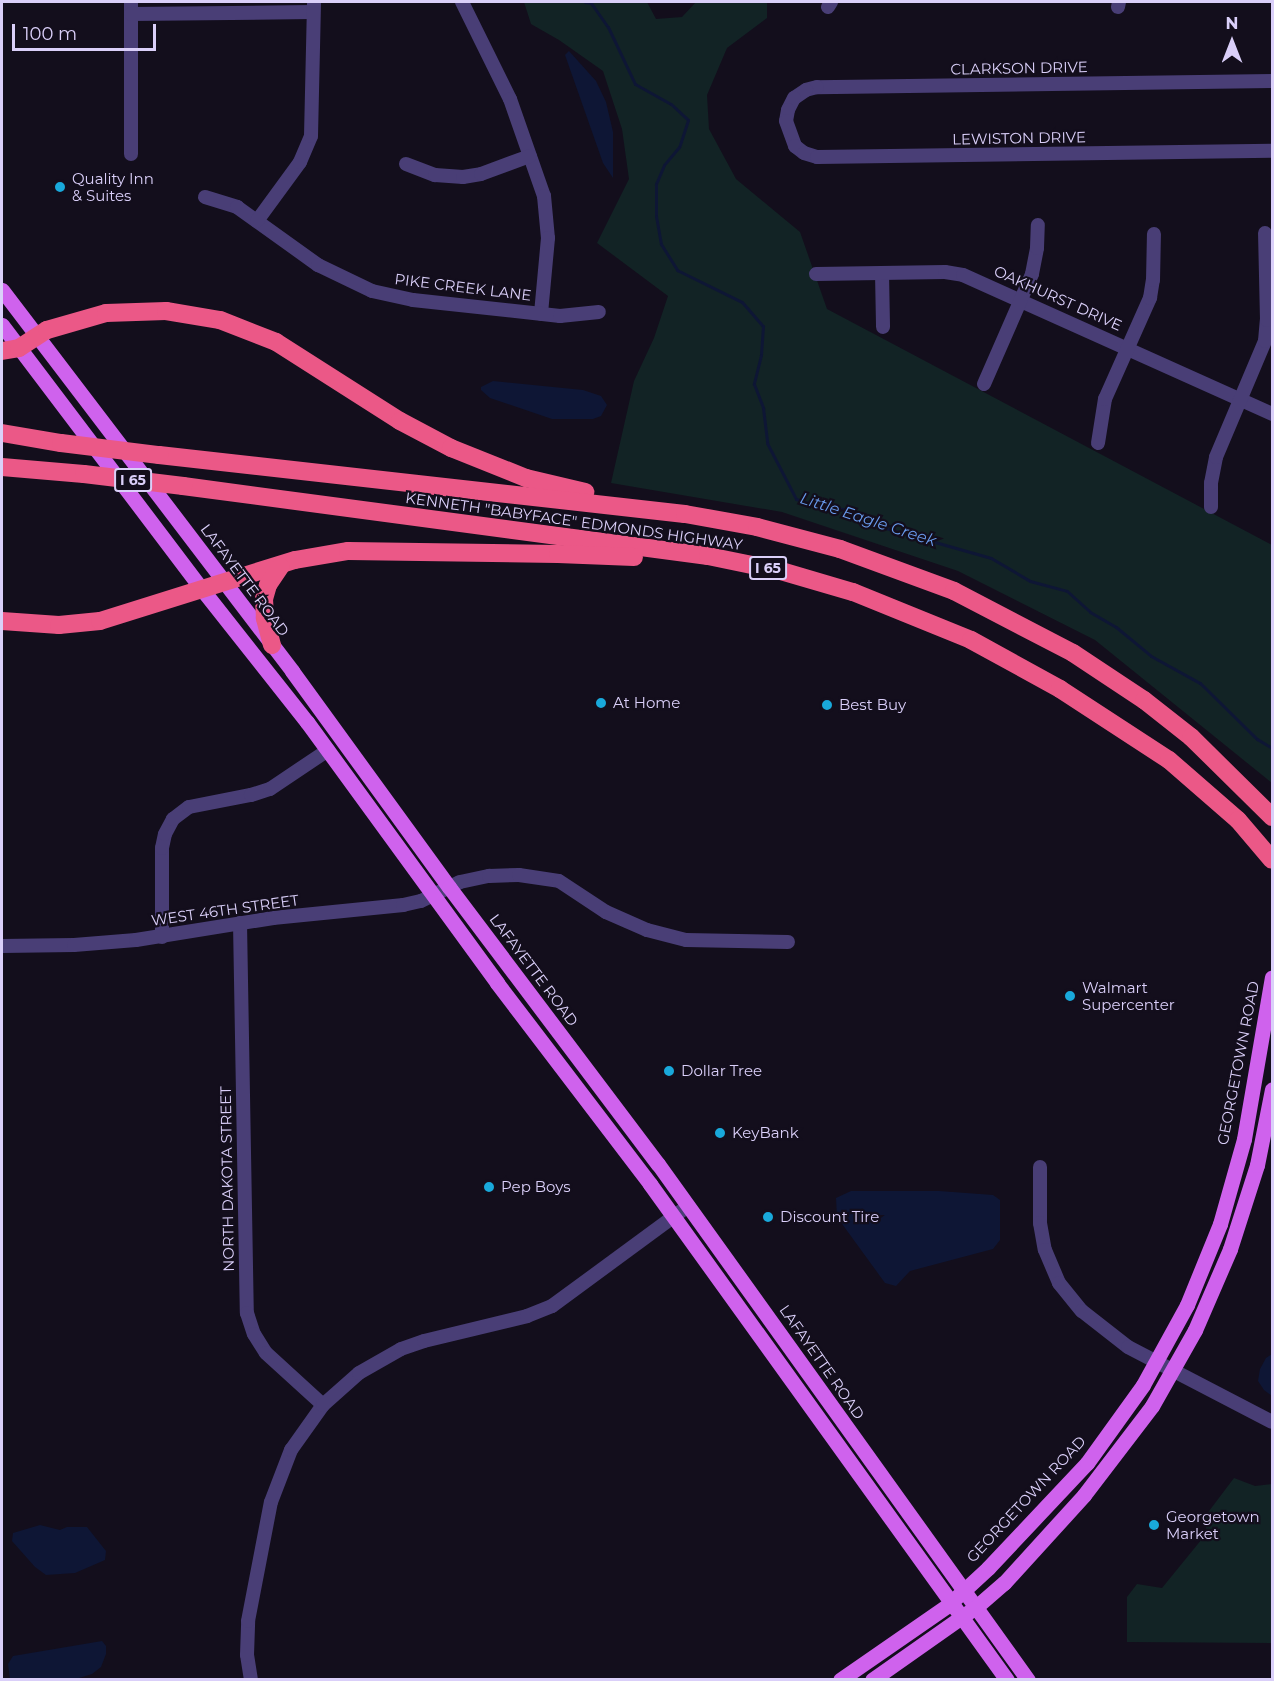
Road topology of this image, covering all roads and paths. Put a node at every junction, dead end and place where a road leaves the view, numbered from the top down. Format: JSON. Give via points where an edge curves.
{"nodes":[{"id":1,"x":462,"y":2,"type":"edge"},
{"id":2,"x":313,"y":7,"type":"edge"},
{"id":3,"x":131,"y":8,"type":"edge"},
{"id":4,"x":1272,"y":81,"type":"edge"},
{"id":5,"x":786,"y":121,"type":"joint"},
{"id":6,"x":1272,"y":151,"type":"edge"},
{"id":7,"x":131,"y":154,"type":"dead end"},
{"id":8,"x":530,"y":156,"type":"junction"},
{"id":9,"x":406,"y":164,"type":"dead end"},
{"id":10,"x":205,"y":197,"type":"dead end"},
{"id":11,"x":257,"y":221,"type":"junction"},
{"id":12,"x":1038,"y":225,"type":"dead end"},
{"id":13,"x":1265,"y":233,"type":"dead end"},
{"id":14,"x":1154,"y":234,"type":"dead end"},
{"id":15,"x":882,"y":273,"type":"junction"},
{"id":16,"x":816,"y":274,"type":"dead end"},
{"id":17,"x":2,"y":290,"type":"edge"},
{"id":18,"x":1021,"y":300,"type":"junction"},
{"id":19,"x":599,"y":312,"type":"dead end"},
{"id":20,"x":541,"y":314,"type":"junction"},
{"id":21,"x":2,"y":325,"type":"edge"},
{"id":22,"x":884,"y":327,"type":"dead end"},
{"id":23,"x":37,"y":335,"type":"junction"},
{"id":24,"x":1127,"y":347,"type":"junction"},
{"id":25,"x":10,"y":349,"type":"edge"},
{"id":26,"x":984,"y":384,"type":"dead end"},
{"id":27,"x":1240,"y":399,"type":"junction"},
{"id":28,"x":1272,"y":414,"type":"edge"},
{"id":29,"x":2,"y":432,"type":"edge"},
{"id":30,"x":1098,"y":443,"type":"dead end"},
{"id":31,"x":2,"y":467,"type":"edge"},
{"id":32,"x":1210,"y":507,"type":"dead end"},
{"id":33,"x":701,"y":517,"type":"junction"},
{"id":34,"x":280,"y":567,"type":"junction"},
{"id":35,"x":224,"y":582,"type":"junction"},
{"id":36,"x":201,"y":588,"type":"junction"},
{"id":37,"x":841,"y":589,"type":"junction"},
{"id":38,"x":2,"y":621,"type":"edge"},
{"id":39,"x":272,"y":645,"type":"junction"},
{"id":40,"x":328,"y":750,"type":"junction"},
{"id":41,"x":1272,"y":817,"type":"edge"},
{"id":42,"x":1272,"y":860,"type":"edge"},
{"id":43,"x":449,"y":887,"type":"junction"},
{"id":44,"x":433,"y":895,"type":"junction"},
{"id":45,"x":240,"y":923,"type":"junction"},
{"id":46,"x":162,"y":937,"type":"junction"},
{"id":47,"x":788,"y":942,"type":"dead end"},
{"id":48,"x":2,"y":946,"type":"edge"},
{"id":49,"x":1272,"y":977,"type":"edge"},
{"id":50,"x":1272,"y":1089,"type":"edge"},
{"id":51,"x":1040,"y":1167,"type":"dead end"},
{"id":52,"x":688,"y":1206,"type":"junction"},
{"id":53,"x":674,"y":1216,"type":"junction"},
{"id":54,"x":1156,"y":1363,"type":"junction"},
{"id":55,"x":1172,"y":1372,"type":"junction"},
{"id":56,"x":323,"y":1405,"type":"junction"},
{"id":57,"x":1272,"y":1422,"type":"edge"},
{"id":58,"x":964,"y":1590,"type":"junction"},
{"id":59,"x":951,"y":1602,"type":"junction"},
{"id":60,"x":976,"y":1607,"type":"junction"},
{"id":61,"x":962,"y":1617,"type":"junction"},
{"id":62,"x":251,"y":1680,"type":"edge"},
{"id":63,"x":840,"y":1680,"type":"edge"},
{"id":64,"x":872,"y":1680,"type":"edge"},
{"id":65,"x":1007,"y":1680,"type":"edge"},
{"id":66,"x":1028,"y":1680,"type":"edge"}],
"edges":[{"from":1,"to":8,"type":"street","via":[[510,99]]},
{"from":2,"to":3,"type":"street"},
{"from":2,"to":11,"type":"street","via":[[311,136],[300,162]]},
{"from":3,"to":7,"type":"street"},
{"from":4,"to":5,"type":"street","name":"CLARKSON DRIVE","via":[[817,87],[794,98]]},
{"from":5,"to":6,"type":"street","name":"LEWISTON DRIVE","via":[[795,146],[817,157]]},
{"from":8,"to":9,"type":"street","via":[[463,177],[435,175]]},
{"from":8,"to":20,"type":"street","via":[[548,220]]},
{"from":10,"to":11,"type":"street","name":"PIKE CREEK LANE","via":[[234,205]]},
{"from":11,"to":20,"type":"street","name":"PIKE CREEK LANE","via":[[318,265],[372,291],[413,300]]},
{"from":12,"to":18,"type":"street","via":[[1035,264]]},
{"from":13,"to":27,"type":"street","via":[[1266,332],[1263,349]]},
{"from":14,"to":24,"type":"street","via":[[1150,298]]},
{"from":15,"to":16,"type":"street","name":"OAKHURST DRIVE"},
{"from":15,"to":18,"type":"street","name":"OAKHURST DRIVE","via":[[953,273]]},
{"from":15,"to":22,"type":"street"},
{"from":17,"to":23,"type":"main road","name":"LAFAYETTE ROAD"},
{"from":18,"to":24,"type":"street","name":"OAKHURST DRIVE"},
{"from":18,"to":26,"type":"street"},
{"from":19,"to":20,"type":"street","name":"PIKE CREEK LANE"},
{"from":21,"to":25,"type":"main road"},
{"from":23,"to":25,"type":"highway"},
{"from":23,"to":33,"type":"highway","via":[[106,313],[166,311],[220,320],[276,342],[412,428],[488,464],[573,490]]},
{"from":23,"to":35,"type":"main road","name":"LAFAYETTE ROAD"},
{"from":24,"to":27,"type":"street","name":"OAKHURST DRIVE"},
{"from":24,"to":30,"type":"street","via":[[1105,399]]},
{"from":25,"to":36,"type":"main road"},
{"from":27,"to":28,"type":"street","name":"OAKHURST DRIVE"},
{"from":27,"to":32,"type":"street","via":[[1214,465]]},
{"from":29,"to":33,"type":"highway","name":"KENNETH \"BABYFACE\" EDMONDS HIGHWAY","number":"I 65","bridge":true,"via":[[159,455]]},
{"from":31,"to":37,"type":"highway","name":"KENNETH \"BABYFACE\" EDMONDS HIGHWAY","number":"I 65","bridge":true,"via":[[183,486],[708,556],[781,571]]},
{"from":33,"to":41,"type":"highway","name":"KENNETH \"BABYFACE\" EDMONDS HIGHWAY","number":"I 65","via":[[781,532],[863,556],[954,591],[1029,628],[1172,721]]},
{"from":34,"to":35,"type":"highway"},
{"from":34,"to":37,"type":"highway","via":[[313,556],[366,550],[610,555],[756,571]]},
{"from":34,"to":39,"type":"highway","via":[[268,585],[263,605]]},
{"from":35,"to":36,"type":"highway"},
{"from":35,"to":39,"type":"main road","name":"LAFAYETTE ROAD"},
{"from":36,"to":38,"type":"highway","via":[[92,622],[36,625]]},
{"from":36,"to":40,"type":"main road"},
{"from":37,"to":42,"type":"highway","name":"KENNETH \"BABYFACE\" EDMONDS HIGHWAY","number":"I 65","via":[[947,629],[1060,689],[1168,760],[1238,820]]},
{"from":39,"to":43,"type":"main road","name":"LAFAYETTE ROAD"},
{"from":40,"to":44,"type":"main road"},
{"from":40,"to":46,"type":"street","via":[[270,789],[195,805],[173,819],[162,848]]},
{"from":43,"to":44,"type":"street","name":"WEST 46TH STREET"},
{"from":43,"to":47,"type":"street","name":"WEST 46TH STREET","via":[[489,876],[538,876],[564,884],[606,912],[647,930],[686,940]]},
{"from":43,"to":52,"type":"main road","name":"LAFAYETTE ROAD"},
{"from":44,"to":45,"type":"street","name":"WEST 46TH STREET","via":[[403,905]]},
{"from":44,"to":53,"type":"main road"},
{"from":45,"to":46,"type":"street","name":"WEST 46TH STREET"},
{"from":45,"to":56,"type":"street","name":"NORTH DAKOTA STREET","via":[[247,1313],[254,1335],[266,1353]]},
{"from":46,"to":48,"type":"street","name":"WEST 46TH STREET","via":[[74,945]]},
{"from":49,"to":54,"type":"main road","name":"GEORGETOWN ROAD","via":[[1247,1122],[1230,1190],[1202,1272]]},
{"from":50,"to":55,"type":"main road","via":[[1257,1165],[1235,1233],[1210,1298]]},
{"from":51,"to":54,"type":"street","via":[[1042,1236],[1047,1259],[1059,1283],[1095,1323]]},
{"from":52,"to":53,"type":"street"},
{"from":52,"to":58,"type":"main road","name":"LAFAYETTE ROAD"},
{"from":53,"to":56,"type":"street","via":[[552,1306],[401,1349],[359,1373]]},
{"from":53,"to":59,"type":"main road"},
{"from":54,"to":55,"type":"street"},
{"from":54,"to":58,"type":"main road","name":"GEORGETOWN ROAD","via":[[1087,1463]]},
{"from":55,"to":57,"type":"street"},
{"from":55,"to":60,"type":"main road","via":[[1139,1424],[1078,1502],[1025,1561]]},
{"from":56,"to":62,"type":"street","via":[[294,1445],[271,1502],[248,1621]]},
{"from":58,"to":59,"type":"main road","name":"GEORGETOWN ROAD"},
{"from":58,"to":60,"type":"main road","name":"LAFAYETTE ROAD"},
{"from":59,"to":61,"type":"main road"},
{"from":59,"to":63,"type":"main road","name":"GEORGETOWN ROAD"},
{"from":60,"to":61,"type":"main road"},
{"from":60,"to":66,"type":"main road","name":"LAFAYETTE ROAD"},
{"from":61,"to":64,"type":"main road"},
{"from":61,"to":65,"type":"main road"}]}
